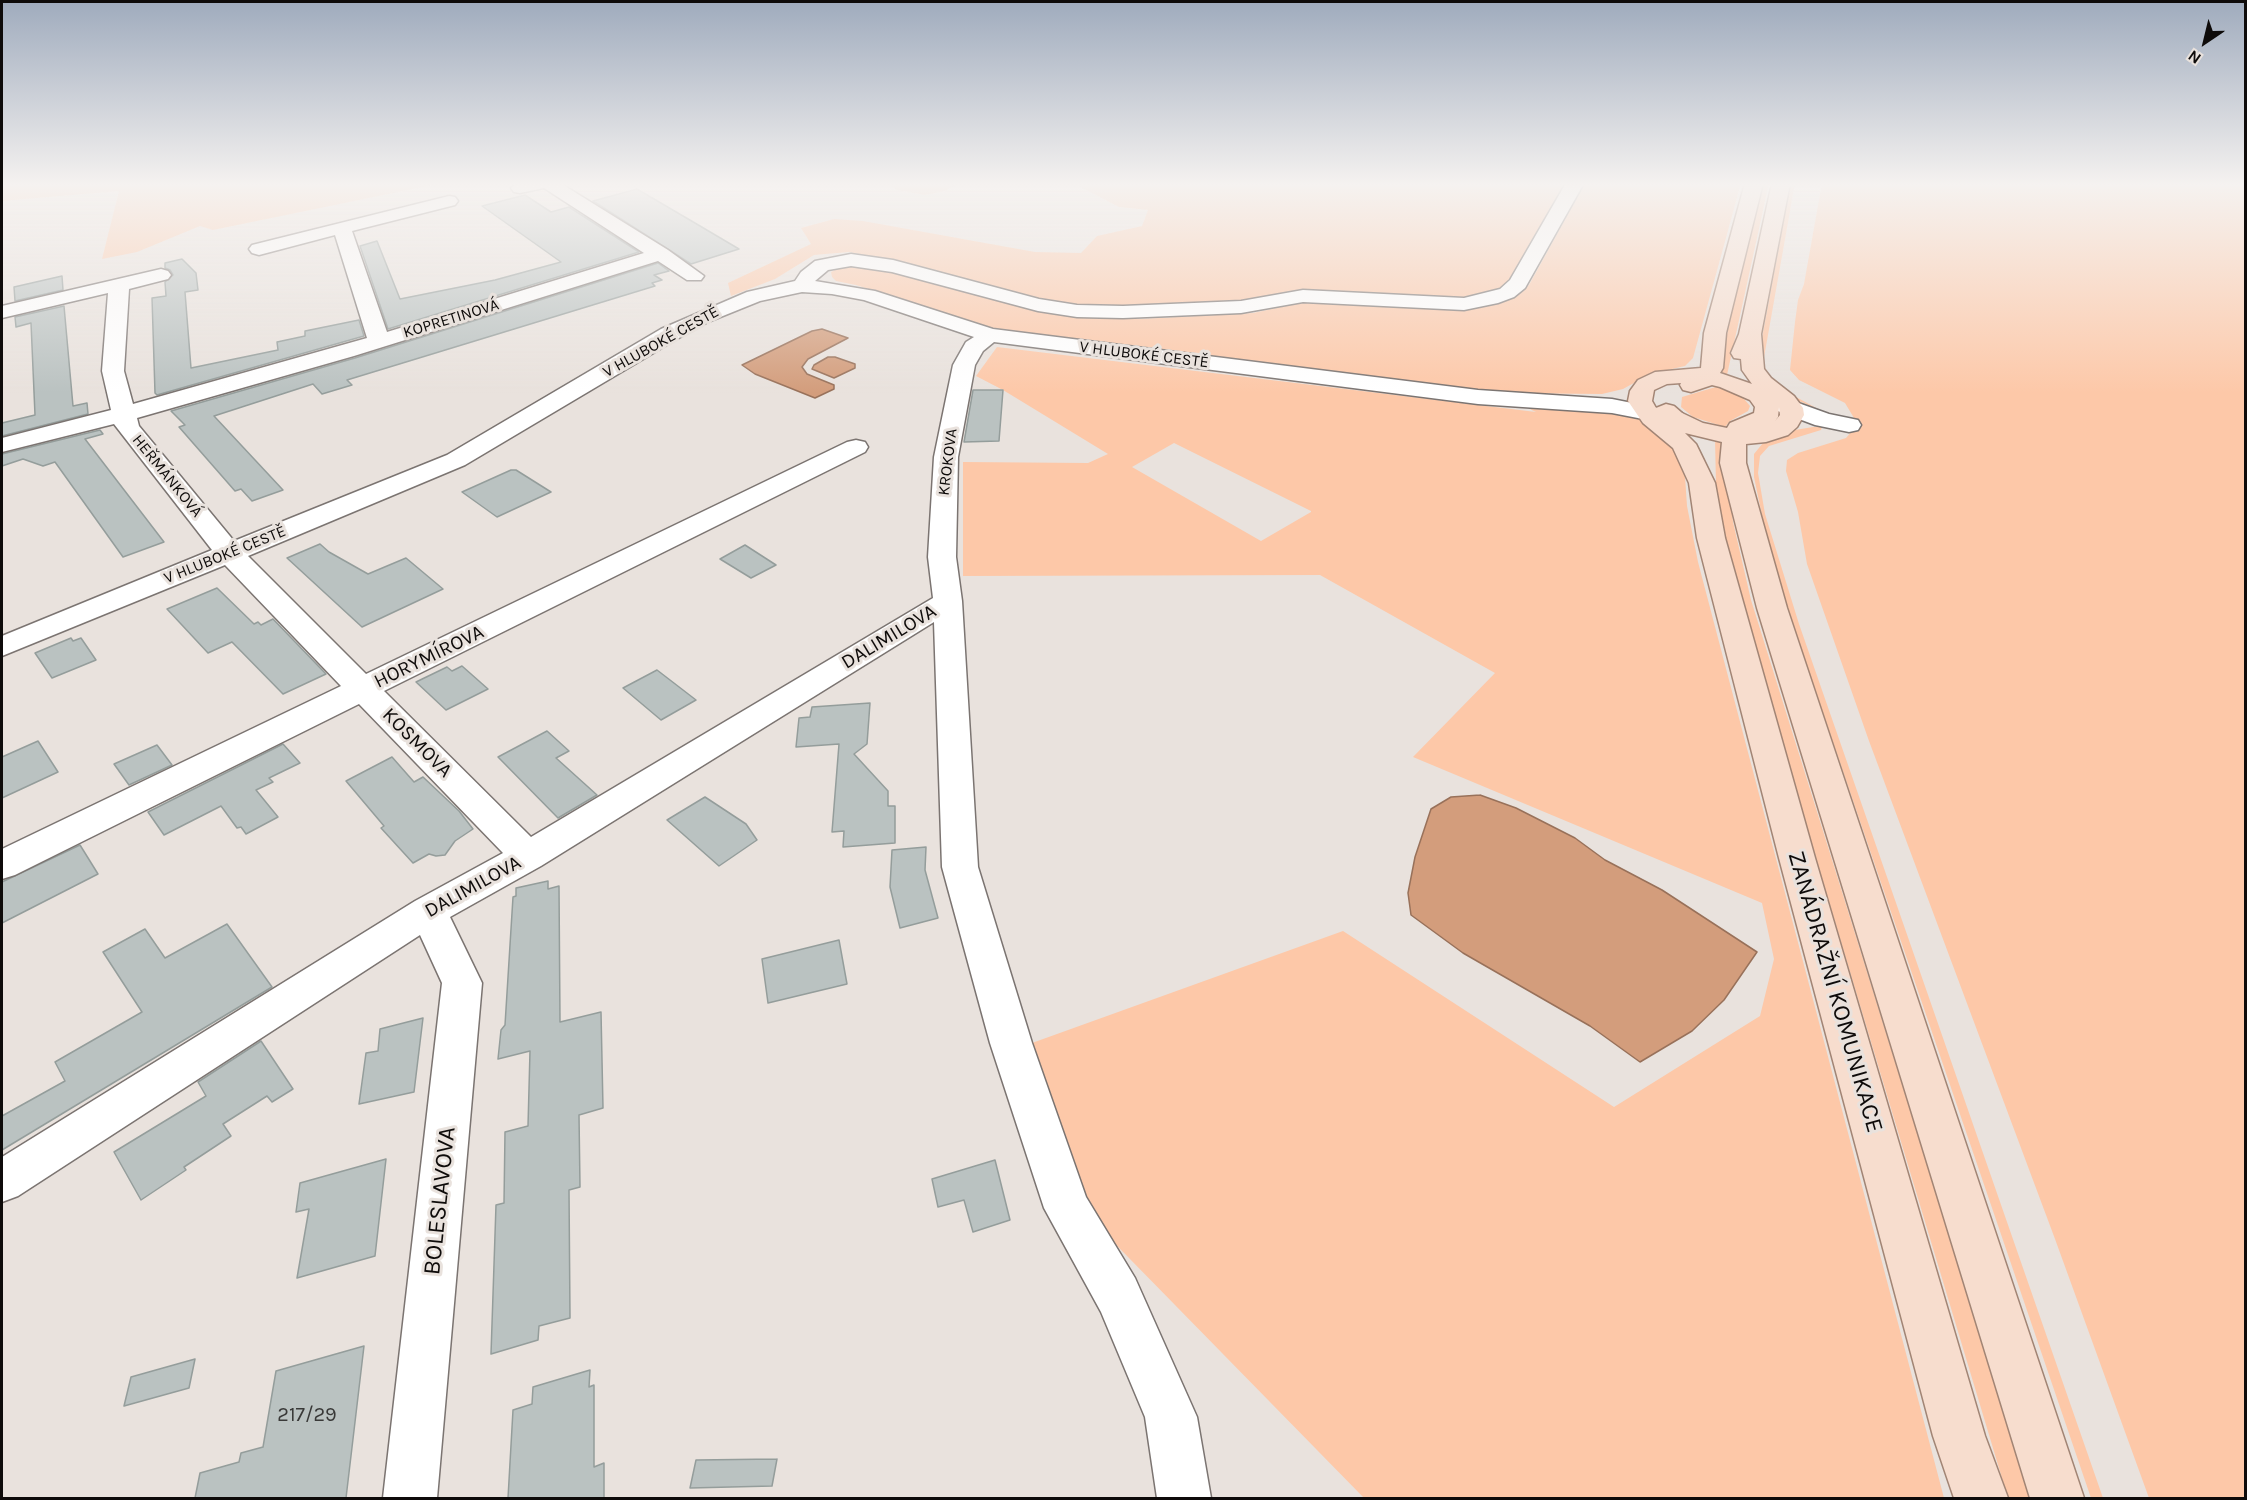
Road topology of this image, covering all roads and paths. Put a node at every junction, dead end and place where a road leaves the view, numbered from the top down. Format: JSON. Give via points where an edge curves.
{"nodes":[{"id":1,"x":350,"y":253,"type":"edge"},
{"id":2,"x":1535,"y":253,"type":"edge"},
{"id":3,"x":1736,"y":253,"type":"edge"},
{"id":4,"x":1767,"y":253,"type":"edge"},
{"id":5,"x":662,"y":254,"type":"joint"},
{"id":6,"x":161,"y":275,"type":"dead end"},
{"id":7,"x":694,"y":276,"type":"dead end"},
{"id":8,"x":118,"y":285,"type":"junction"},
{"id":9,"x":802,"y":286,"type":"junction"},
{"id":10,"x":2,"y":312,"type":"edge"},
{"id":11,"x":1715,"y":333,"type":"junction"},
{"id":12,"x":1750,"y":334,"type":"junction"},
{"id":13,"x":990,"y":335,"type":"junction"},
{"id":14,"x":379,"y":341,"type":"junction"},
{"id":15,"x":1679,"y":375,"type":"junction"},
{"id":16,"x":1708,"y":377,"type":"junction"},
{"id":17,"x":1753,"y":392,"type":"junction"},
{"id":18,"x":1643,"y":401,"type":"junction"},
{"id":19,"x":1791,"y":408,"type":"junction"},
{"id":20,"x":124,"y":414,"type":"junction"},
{"id":21,"x":1823,"y":420,"type":"junction"},
{"id":22,"x":1679,"y":421,"type":"junction"},
{"id":23,"x":1849,"y":425,"type":"dead end"},
{"id":24,"x":1779,"y":430,"type":"junction"},
{"id":25,"x":1745,"y":437,"type":"junction"},
{"id":26,"x":2,"y":445,"type":"edge"},
{"id":27,"x":856,"y":447,"type":"dead end"},
{"id":28,"x":1702,"y":483,"type":"junction"},
{"id":29,"x":229,"y":554,"type":"junction"},
{"id":30,"x":948,"y":601,"type":"junction"},
{"id":31,"x":2,"y":647,"type":"edge"},
{"id":32,"x":364,"y":688,"type":"junction"},
{"id":33,"x":528,"y":856,"type":"junction"},
{"id":34,"x":2,"y":866,"type":"edge"},
{"id":35,"x":428,"y":911,"type":"junction"},
{"id":36,"x":2,"y":1181,"type":"edge"},
{"id":37,"x":410,"y":1498,"type":"edge"},
{"id":38,"x":1184,"y":1498,"type":"edge"},
{"id":39,"x":1982,"y":1498,"type":"edge"},
{"id":40,"x":2057,"y":1498,"type":"edge"}],
"edges":[{"from":1,"to":14,"type":"street","name":"KOPRETINOVÁ"},
{"from":2,"to":9,"type":"street","via":[[1518,284],[1507,293],[1464,304],[1303,296],[1240,307],[1077,311],[1038,305],[893,266],[851,260],[822,265]]},
{"from":3,"to":11,"type":"main road"},
{"from":4,"to":12,"type":"main road"},
{"from":5,"to":7,"type":"street"},
{"from":5,"to":14,"type":"street","name":"KOPRETINOVÁ"},
{"from":6,"to":8,"type":"street"},
{"from":8,"to":10,"type":"street"},
{"from":8,"to":20,"type":"street","name":"HEŘMÁNKOVÁ","via":[[113,370]]},
{"from":9,"to":13,"type":"street","name":"V HLUBOKÉ CESTĚ","via":[[868,294]]},
{"from":9,"to":29,"type":"street","name":"V HLUBOKÉ CESTĚ","via":[[772,291],[718,310],[669,334],[456,460]]},
{"from":11,"to":15,"type":"main road","via":[[1696,369]]},
{"from":11,"to":16,"type":"main road"},
{"from":12,"to":17,"type":"main road","via":[[1737,371],[1739,380]]},
{"from":12,"to":19,"type":"main road","via":[[1756,376]]},
{"from":13,"to":18,"type":"street","name":"V HLUBOKÉ CESTĚ","via":[[1478,397],[1581,403]]},
{"from":13,"to":30,"type":"street","name":"KROKOVA","via":[[974,347],[963,365],[946,457],[942,556]]},
{"from":14,"to":20,"type":"street","name":"KOPRETINOVÁ"},
{"from":15,"to":16,"type":"main road"},
{"from":15,"to":18,"type":"main road","via":[[1653,381]]},
{"from":16,"to":17,"type":"main road"},
{"from":16,"to":22,"type":"main road","via":[[1699,384],[1680,386],[1664,394],[1662,405]]},
{"from":17,"to":19,"type":"street"},
{"from":17,"to":25,"type":"main road","via":[[1767,406],[1766,417],[1739,428]]},
{"from":18,"to":22,"type":"street","name":"V HLUBOKÉ CESTĚ"},
{"from":18,"to":28,"type":"main road","name":"ZANÁDRAŽNÍ KOMUNIKACE","via":[[1684,444]]},
{"from":19,"to":21,"type":"street"},
{"from":19,"to":24,"type":"main road","via":[[1789,422]]},
{"from":20,"to":26,"type":"street","name":"KOPRETINOVÁ"},
{"from":20,"to":29,"type":"street","name":"HEŘMÁNKOVÁ","via":[[128,427]]},
{"from":21,"to":23,"type":"street"},
{"from":21,"to":24,"type":"street"},
{"from":22,"to":25,"type":"main road","via":[[1706,432]]},
{"from":22,"to":28,"type":"main road","name":"ZANÁDRAŽNÍ KOMUNIKACE","via":[[1706,442]]},
{"from":24,"to":25,"type":"main road"},
{"from":25,"to":40,"type":"main road","via":[[1733,463],[1772,608]]},
{"from":27,"to":32,"type":"street","name":"HORYMÍROVA"},
{"from":28,"to":39,"type":"main road","name":"ZANÁDRAŽNÍ KOMUNIKACE","via":[[1711,538],[1794,846],[1959,1436]]},
{"from":29,"to":31,"type":"street","name":"V HLUBOKÉ CESTĚ"},
{"from":29,"to":32,"type":"street","name":"KOSMOVA"},
{"from":30,"to":33,"type":"street","name":"DALIMILOVA"},
{"from":30,"to":38,"type":"street","name":"KROKOVA","via":[[960,867],[1011,1043],[1067,1208],[1118,1295],[1171,1417]]},
{"from":32,"to":33,"type":"street","name":"KOSMOVA"},
{"from":32,"to":34,"type":"street","name":"HORYMÍROVA"},
{"from":33,"to":35,"type":"street","name":"DALIMILOVA"},
{"from":35,"to":36,"type":"street","name":"DALIMILOVA"},
{"from":35,"to":37,"type":"street","name":"BOLESLAVOVA","via":[[462,983]]}]}
